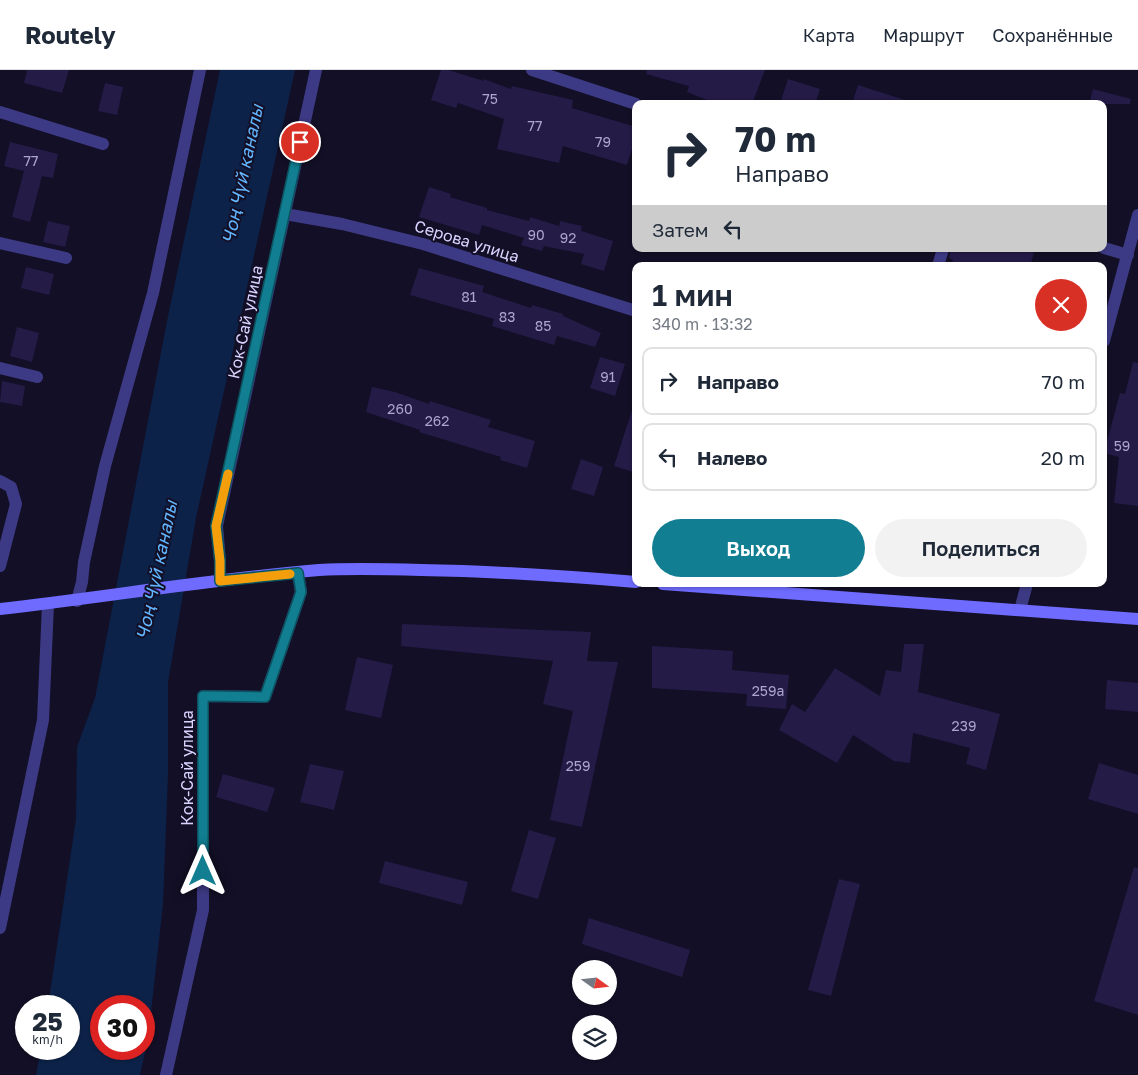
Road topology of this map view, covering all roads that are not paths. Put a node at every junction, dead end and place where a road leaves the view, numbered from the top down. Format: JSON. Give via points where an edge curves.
{"nodes":[{"id":1,"x":200,"y":70,"type":"edge"},
{"id":2,"x":316,"y":70,"type":"edge"},
{"id":3,"x":532,"y":70,"type":"edge"},
{"id":4,"x":632,"y":103,"type":"edge"},
{"id":5,"x":0,"y":112,"type":"edge"},
{"id":6,"x":103,"y":144,"type":"dead end"},
{"id":7,"x":285,"y":214,"type":"junction"},
{"id":8,"x":1138,"y":215,"type":"edge"},
{"id":9,"x":0,"y":243,"type":"edge"},
{"id":10,"x":1107,"y":249,"type":"edge"},
{"id":11,"x":1128,"y":255,"type":"junction"},
{"id":12,"x":66,"y":258,"type":"dead end"},
{"id":13,"x":632,"y":310,"type":"edge"},
{"id":14,"x":1107,"y":330,"type":"edge"},
{"id":15,"x":0,"y":368,"type":"edge"},
{"id":16,"x":38,"y":377,"type":"dead end"},
{"id":17,"x":0,"y":481,"type":"edge"},
{"id":18,"x":0,"y":566,"type":"edge"},
{"id":19,"x":298,"y":573,"type":"junction"},
{"id":20,"x":220,"y":581,"type":"junction"},
{"id":21,"x":632,"y":582,"type":"edge"},
{"id":22,"x":705,"y":587,"type":"edge"},
{"id":23,"x":1026,"y":587,"type":"edge"},
{"id":24,"x":77,"y":601,"type":"junction"},
{"id":25,"x":48,"y":604,"type":"junction"},
{"id":26,"x":0,"y":609,"type":"edge"},
{"id":27,"x":1020,"y":610,"type":"junction"},
{"id":28,"x":1138,"y":619,"type":"edge"},
{"id":29,"x":0,"y":928,"type":"edge"},
{"id":30,"x":166,"y":1075,"type":"edge"}],
"edges":[{"from":1,"to":24,"type":"street","via":[[153,293],[105,466]]},
{"from":2,"to":7,"type":"street","name":"Кок-Сай улица"},
{"from":3,"to":4,"type":"street"},
{"from":5,"to":6,"type":"street"},
{"from":7,"to":13,"type":"street","name":"Серова улица","via":[[423,244]]},
{"from":7,"to":20,"type":"street","name":"Кок-Сай улица","via":[[216,526]]},
{"from":8,"to":11,"type":"street"},
{"from":9,"to":12,"type":"street"},
{"from":10,"to":11,"type":"street"},
{"from":11,"to":14,"type":"street"},
{"from":15,"to":16,"type":"street"},
{"from":17,"to":18,"type":"street","via":[[11,487],[16,504]]},
{"from":19,"to":20,"type":"street"},
{"from":19,"to":21,"type":"street","via":[[374,569],[486,571]]},
{"from":19,"to":30,"type":"street","name":"Кок-Сай улица","via":[[301,592],[265,697],[203,696],[203,910]]},
{"from":20,"to":24,"type":"street"},
{"from":22,"to":27,"type":"street"},
{"from":23,"to":27,"type":"street"},
{"from":24,"to":25,"type":"street"},
{"from":25,"to":26,"type":"street"},
{"from":25,"to":29,"type":"street","via":[[43,720]]},
{"from":27,"to":28,"type":"street"}]}
